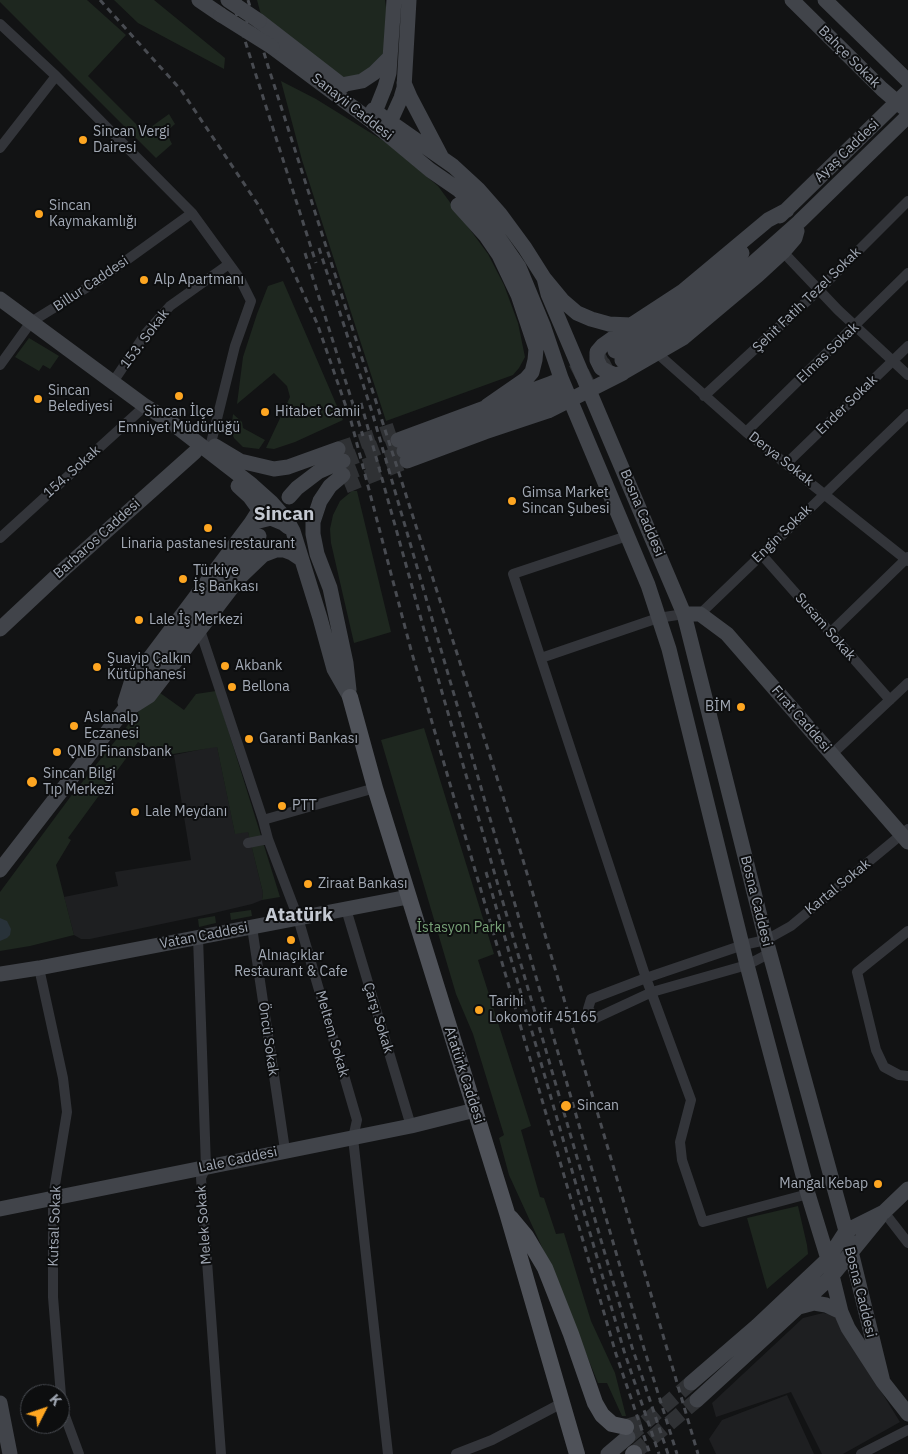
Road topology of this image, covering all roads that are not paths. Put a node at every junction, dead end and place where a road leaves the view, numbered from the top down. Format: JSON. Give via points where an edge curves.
{"nodes":[{"id":1,"x":200,"y":0,"type":"edge"},
{"id":2,"x":228,"y":0,"type":"edge"},
{"id":3,"x":394,"y":0,"type":"edge"},
{"id":4,"x":409,"y":0,"type":"edge"},
{"id":5,"x":792,"y":0,"type":"edge"},
{"id":6,"x":825,"y":0,"type":"edge"},
{"id":7,"x":0,"y":24,"type":"edge"},
{"id":8,"x":390,"y":57,"type":"junction"},
{"id":9,"x":56,"y":76,"type":"junction"},
{"id":10,"x":908,"y":81,"type":"edge"},
{"id":11,"x":404,"y":83,"type":"junction"},
{"id":12,"x":341,"y":85,"type":"junction"},
{"id":13,"x":905,"y":101,"type":"edge"},
{"id":14,"x":373,"y":116,"type":"junction"},
{"id":15,"x":908,"y":116,"type":"edge"},
{"id":16,"x":388,"y":127,"type":"junction"},
{"id":17,"x":0,"y":148,"type":"edge"},
{"id":18,"x":444,"y":160,"type":"junction"},
{"id":19,"x":430,"y":170,"type":"junction"},
{"id":20,"x":908,"y":201,"type":"edge"},
{"id":21,"x":787,"y":210,"type":"junction"},
{"id":22,"x":192,"y":213,"type":"junction"},
{"id":23,"x":799,"y":222,"type":"junction"},
{"id":24,"x":783,"y":252,"type":"junction"},
{"id":25,"x":229,"y":264,"type":"junction"},
{"id":26,"x":908,"y":273,"type":"edge"},
{"id":27,"x":544,"y":278,"type":"junction"},
{"id":28,"x":820,"y":289,"type":"junction"},
{"id":29,"x":0,"y":300,"type":"edge"},
{"id":30,"x":31,"y":322,"type":"junction"},
{"id":31,"x":631,"y":325,"type":"junction"},
{"id":32,"x":856,"y":326,"type":"junction"},
{"id":33,"x":908,"y":346,"type":"edge"},
{"id":34,"x":658,"y":354,"type":"junction"},
{"id":35,"x":616,"y":357,"type":"junction"},
{"id":36,"x":577,"y":360,"type":"junction"},
{"id":37,"x":894,"y":360,"type":"junction"},
{"id":38,"x":0,"y":365,"type":"edge"},
{"id":39,"x":558,"y":368,"type":"junction"},
{"id":40,"x":908,"y":375,"type":"edge"},
{"id":41,"x":113,"y":382,"type":"junction"},
{"id":42,"x":516,"y":387,"type":"junction"},
{"id":43,"x":589,"y":390,"type":"junction"},
{"id":44,"x":560,"y":392,"type":"junction"},
{"id":45,"x":704,"y":396,"type":"junction"},
{"id":46,"x":145,"y":406,"type":"junction"},
{"id":47,"x":487,"y":406,"type":"junction"},
{"id":48,"x":548,"y":412,"type":"junction"},
{"id":49,"x":908,"y":414,"type":"edge"},
{"id":50,"x":176,"y":427,"type":"junction"},
{"id":51,"x":584,"y":432,"type":"junction"},
{"id":52,"x":746,"y":432,"type":"junction"},
{"id":53,"x":211,"y":444,"type":"junction"},
{"id":54,"x":401,"y":446,"type":"junction"},
{"id":55,"x":195,"y":452,"type":"junction"},
{"id":56,"x":786,"y":464,"type":"junction"},
{"id":57,"x":342,"y":468,"type":"junction"},
{"id":58,"x":824,"y":493,"type":"junction"},
{"id":59,"x":289,"y":496,"type":"dead end"},
{"id":60,"x":255,"y":529,"type":"junction"},
{"id":61,"x":293,"y":531,"type":"junction"},
{"id":62,"x":626,"y":536,"type":"junction"},
{"id":63,"x":0,"y":538,"type":"edge"},
{"id":64,"x":761,"y":554,"type":"junction"},
{"id":65,"x":301,"y":559,"type":"junction"},
{"id":66,"x":907,"y":559,"type":"edge"},
{"id":67,"x":684,"y":614,"type":"junction"},
{"id":68,"x":700,"y":614,"type":"junction"},
{"id":69,"x":658,"y":618,"type":"junction"},
{"id":70,"x":0,"y":629,"type":"edge"},
{"id":71,"x":200,"y":630,"type":"junction"},
{"id":72,"x":830,"y":633,"type":"junction"},
{"id":73,"x":541,"y":658,"type":"junction"},
{"id":74,"x":908,"y":683,"type":"edge"},
{"id":75,"x":350,"y":697,"type":"junction"},
{"id":76,"x":890,"y":700,"type":"junction"},
{"id":77,"x":122,"y":712,"type":"junction"},
{"id":78,"x":831,"y":755,"type":"junction"},
{"id":79,"x":375,"y":788,"type":"junction"},
{"id":80,"x":263,"y":820,"type":"junction"},
{"id":81,"x":906,"y":835,"type":"edge"},
{"id":82,"x":268,"y":839,"type":"junction"},
{"id":83,"x":248,"y":843,"type":"dead end"},
{"id":84,"x":0,"y":870,"type":"edge"},
{"id":85,"x":408,"y":897,"type":"junction"},
{"id":86,"x":346,"y":909,"type":"junction"},
{"id":87,"x":298,"y":918,"type":"junction"},
{"id":88,"x":252,"y":927,"type":"junction"},
{"id":89,"x":908,"y":931,"type":"edge"},
{"id":90,"x":198,"y":937,"type":"junction"},
{"id":91,"x":743,"y":946,"type":"junction"},
{"id":92,"x":768,"y":946,"type":"junction"},
{"id":93,"x":747,"y":966,"type":"junction"},
{"id":94,"x":39,"y":968,"type":"junction"},
{"id":95,"x":2,"y":972,"type":"edge"},
{"id":96,"x":646,"y":978,"type":"junction"},
{"id":97,"x":652,"y":992,"type":"junction"},
{"id":98,"x":908,"y":1076,"type":"edge"},
{"id":99,"x":475,"y":1110,"type":"junction"},
{"id":100,"x":411,"y":1126,"type":"junction"},
{"id":101,"x":353,"y":1138,"type":"junction"},
{"id":102,"x":285,"y":1150,"type":"junction"},
{"id":103,"x":206,"y":1167,"type":"junction"},
{"id":104,"x":908,"y":1189,"type":"edge"},
{"id":105,"x":808,"y":1194,"type":"junction"},
{"id":106,"x":53,"y":1197,"type":"junction"},
{"id":107,"x":0,"y":1209,"type":"edge"},
{"id":108,"x":507,"y":1212,"type":"junction"},
{"id":109,"x":884,"y":1212,"type":"junction"},
{"id":110,"x":846,"y":1231,"type":"junction"},
{"id":111,"x":908,"y":1244,"type":"edge"},
{"id":112,"x":850,"y":1252,"type":"junction"},
{"id":113,"x":828,"y":1259,"type":"junction"},
{"id":114,"x":831,"y":1277,"type":"junction"},
{"id":115,"x":799,"y":1306,"type":"junction"},
{"id":116,"x":840,"y":1312,"type":"junction"},
{"id":117,"x":882,"y":1382,"type":"junction"},
{"id":118,"x":691,"y":1383,"type":"tunnel mouth"},
{"id":119,"x":697,"y":1400,"type":"tunnel mouth"},
{"id":120,"x":0,"y":1403,"type":"edge"},
{"id":121,"x":562,"y":1403,"type":"junction"},
{"id":122,"x":908,"y":1414,"type":"edge"},
{"id":123,"x":908,"y":1430,"type":"edge"},
{"id":124,"x":627,"y":1432,"type":"joint"},
{"id":125,"x":575,"y":1452,"type":"edge"},
{"id":126,"x":10,"y":1454,"type":"edge"},
{"id":127,"x":79,"y":1454,"type":"edge"},
{"id":128,"x":221,"y":1454,"type":"edge"},
{"id":129,"x":388,"y":1454,"type":"edge"},
{"id":130,"x":456,"y":1454,"type":"edge"},
{"id":131,"x":608,"y":1454,"type":"edge"},
{"id":132,"x":861,"y":1454,"type":"edge"}],
"edges":[{"from":1,"to":14,"type":"main road","name":"Sanayii Caddesi","bridge":true},
{"from":2,"to":12,"type":"main road","bridge":true,"via":[[259,20]]},
{"from":3,"to":8,"type":"main road"},
{"from":4,"to":11,"type":"main road"},
{"from":5,"to":13,"type":"main road","name":"Bahçe Sokak","via":[[882,89]]},
{"from":6,"to":10,"type":"main road","name":"Bahçe Sokak"},
{"from":7,"to":9,"type":"street"},
{"from":8,"to":12,"type":"main road","via":[[362,81]]},
{"from":8,"to":14,"type":"main road","via":[[385,87]]},
{"from":9,"to":17,"type":"street"},
{"from":9,"to":22,"type":"street"},
{"from":11,"to":16,"type":"main road","via":[[402,98]]},
{"from":11,"to":18,"type":"main road"},
{"from":12,"to":14,"type":"main road"},
{"from":13,"to":21,"type":"main road","name":"Ayaş Caddesi"},
{"from":14,"to":16,"type":"main road","name":"Sanayii Caddesi"},
{"from":15,"to":23,"type":"main road","name":"Ayaş Caddesi"},
{"from":16,"to":18,"type":"main road"},
{"from":16,"to":19,"type":"main road","name":"Sanayii Caddesi"},
{"from":18,"to":27,"type":"main road","via":[[478,189],[500,214]]},
{"from":19,"to":39,"type":"main road","name":"Bosna Caddesi","via":[[459,190],[506,246],[519,267]]},
{"from":19,"to":42,"type":"main road","via":[[486,236],[518,295],[533,338],[535,360],[532,372]]},
{"from":20,"to":28,"type":"street","name":"Şehit Fatih Tezel Sokak"},
{"from":21,"to":31,"type":"main road","via":[[768,220],[683,291]]},
{"from":21,"to":35,"type":"main road","via":[[689,302]]},
{"from":22,"to":25,"type":"street"},
{"from":22,"to":30,"type":"street","name":"Billur Caddesi","via":[[99,280]]},
{"from":23,"to":24,"type":"main road","via":[[795,238]]},
{"from":23,"to":35,"type":"main road","name":"Ayaş Caddesi","via":[[718,294],[660,336]]},
{"from":24,"to":28,"type":"street"},
{"from":24,"to":34,"type":"main road","via":[[683,338]]},
{"from":25,"to":41,"type":"street","name":"153. Sokak","via":[[170,306],[146,333]]},
{"from":25,"to":53,"type":"street","via":[[251,301],[235,346]]},
{"from":26,"to":32,"type":"street","name":"Elmas Sokak"},
{"from":27,"to":31,"type":"main road","via":[[563,302],[577,312],[610,324]]},
{"from":27,"to":36,"type":"main road","name":"Bosna Caddesi"},
{"from":28,"to":32,"type":"street"},
{"from":28,"to":45,"type":"street","name":"Şehit Fatih Tezel Sokak"},
{"from":29,"to":30,"type":"main road"},
{"from":30,"to":38,"type":"street","name":"Billur Caddesi"},
{"from":30,"to":41,"type":"main road"},
{"from":31,"to":35,"type":"main road"},
{"from":32,"to":37,"type":"street"},
{"from":32,"to":52,"type":"street","name":"Elmas Sokak"},
{"from":33,"to":37,"type":"street","name":"Ender Sokak"},
{"from":34,"to":35,"type":"main road"},
{"from":34,"to":45,"type":"street","name":"Derya Sokak"},
{"from":35,"to":36,"type":"main road"},
{"from":35,"to":43,"type":"main road"},
{"from":36,"to":39,"type":"main road"},
{"from":36,"to":43,"type":"main road","name":"Bosna Caddesi"},
{"from":37,"to":40,"type":"street"},
{"from":37,"to":56,"type":"street","name":"Ender Sokak"},
{"from":39,"to":42,"type":"main road"},
{"from":39,"to":44,"type":"main road","name":"Bosna Caddesi"},
{"from":41,"to":46,"type":"main road"},
{"from":42,"to":47,"type":"main road"},
{"from":43,"to":44,"type":"main road"},
{"from":43,"to":67,"type":"main road","name":"Bosna Caddesi"},
{"from":44,"to":47,"type":"main road"},
{"from":44,"to":48,"type":"main road"},
{"from":44,"to":51,"type":"main road","name":"Bosna Caddesi"},
{"from":44,"to":54,"type":"main road"},
{"from":45,"to":52,"type":"street","name":"Derya Sokak"},
{"from":46,"to":50,"type":"main road"},
{"from":46,"to":55,"type":"main road","via":[[154,420]]},
{"from":46,"to":63,"type":"street","name":"154. Sokak"},
{"from":47,"to":54,"type":"main road","via":[[466,414],[412,423]]},
{"from":48,"to":51,"type":"main road","via":[[560,414]]},
{"from":48,"to":54,"type":"main road","via":[[485,432]]},
{"from":49,"to":58,"type":"street","name":"Engin Sokak"},
{"from":50,"to":53,"type":"main road"},
{"from":50,"to":61,"type":"main road","via":[[264,496]]},
{"from":51,"to":62,"type":"main road","name":"Bosna Caddesi"},
{"from":52,"to":56,"type":"street","name":"Derya Sokak"},
{"from":53,"to":57,"type":"main road","via":[[240,461],[274,469]]},
{"from":55,"to":60,"type":"main road","via":[[256,503]]},
{"from":55,"to":70,"type":"main road","name":"Barbaros Caddesi"},
{"from":56,"to":58,"type":"street","name":"Derya Sokak"},
{"from":57,"to":59,"type":"main road","via":[[318,472]]},
{"from":57,"to":75,"type":"main road","via":[[320,501],[313,534],[330,588]]},
{"from":58,"to":64,"type":"street","name":"Engin Sokak"},
{"from":58,"to":66,"type":"street","name":"Derya Sokak"},
{"from":60,"to":61,"type":"main road","via":[[270,518]]},
{"from":60,"to":77,"type":"main road","via":[[131,683]]},
{"from":61,"to":65,"type":"main road"},
{"from":62,"to":69,"type":"main road","name":"Bosna Caddesi","via":[[648,585]]},
{"from":62,"to":73,"type":"street","via":[[513,574]]},
{"from":64,"to":68,"type":"street","name":"Engin Sokak"},
{"from":64,"to":72,"type":"street","name":"Susam Sokak"},
{"from":65,"to":71,"type":"main road","via":[[284,550],[263,555],[240,577]]},
{"from":65,"to":75,"type":"main road","via":[[334,669]]},
{"from":66,"to":72,"type":"street"},
{"from":67,"to":68,"type":"main road"},
{"from":67,"to":69,"type":"street"},
{"from":67,"to":92,"type":"main road","name":"Bosna Caddesi"},
{"from":68,"to":78,"type":"main road","name":"Fırat Caddesi","via":[[727,634]]},
{"from":69,"to":73,"type":"street"},
{"from":69,"to":91,"type":"main road","name":"Bosna Caddesi","via":[[671,658]]},
{"from":71,"to":77,"type":"main road","via":[[149,696]]},
{"from":71,"to":80,"type":"street","name":"Meltem Sokak"},
{"from":72,"to":76,"type":"street","name":"Susam Sokak"},
{"from":73,"to":96,"type":"street"},
{"from":74,"to":76,"type":"street"},
{"from":75,"to":79,"type":"main road","name":"Atatürk Caddesi"},
{"from":76,"to":78,"type":"street"},
{"from":77,"to":84,"type":"main road"},
{"from":78,"to":81,"type":"main road","name":"Fırat Caddesi"},
{"from":79,"to":80,"type":"street"},
{"from":79,"to":85,"type":"main road","name":"Atatürk Caddesi"},
{"from":80,"to":82,"type":"street","name":"Meltem Sokak"},
{"from":81,"to":92,"type":"street","name":"Kartal Sokak"},
{"from":82,"to":83,"type":"street"},
{"from":82,"to":87,"type":"street","name":"Meltem Sokak"},
{"from":85,"to":86,"type":"main road","name":"Vatan Caddesi"},
{"from":85,"to":99,"type":"main road","name":"Atatürk Caddesi"},
{"from":86,"to":87,"type":"main road","name":"Vatan Caddesi"},
{"from":86,"to":100,"type":"street","name":"Çarşı Sokak"},
{"from":87,"to":88,"type":"main road","name":"Vatan Caddesi"},
{"from":87,"to":101,"type":"street","name":"Meltem Sokak","via":[[357,1120]]},
{"from":88,"to":90,"type":"main road","name":"Vatan Caddesi"},
{"from":88,"to":102,"type":"street","name":"Öncü Sokak"},
{"from":89,"to":98,"type":"street","via":[[857,972],[876,1050],[884,1067]]},
{"from":90,"to":94,"type":"main road","name":"Vatan Caddesi"},
{"from":90,"to":103,"type":"street","name":"Melek Sokak"},
{"from":91,"to":92,"type":"street"},
{"from":91,"to":93,"type":"main road","name":"Bosna Caddesi"},
{"from":91,"to":96,"type":"street"},
{"from":92,"to":93,"type":"street"},
{"from":92,"to":110,"type":"main road","name":"Bosna Caddesi"},
{"from":93,"to":97,"type":"street"},
{"from":93,"to":105,"type":"main road","name":"Bosna Caddesi"},
{"from":94,"to":95,"type":"main road","name":"Vatan Caddesi"},
{"from":94,"to":106,"type":"street","name":"Kutsal Sokak","via":[[63,1078],[67,1112]]},
{"from":96,"to":97,"type":"street"},
{"from":96,"to":97,"type":"street","via":[[591,999],[588,1009],[596,1018]]},
{"from":97,"to":105,"type":"street","via":[[691,1100],[680,1142],[682,1160],[703,1222]]},
{"from":99,"to":100,"type":"main road","name":"Lale Caddesi"},
{"from":99,"to":108,"type":"main road","name":"Atatürk Caddesi"},
{"from":100,"to":101,"type":"main road","name":"Lale Caddesi"},
{"from":101,"to":102,"type":"main road","name":"Lale Caddesi"},
{"from":101,"to":129,"type":"street","name":"Meltem Sokak"},
{"from":102,"to":103,"type":"main road","name":"Lale Caddesi"},
{"from":103,"to":106,"type":"main road","name":"Lale Caddesi"},
{"from":103,"to":128,"type":"street","name":"Melek Sokak","via":[[201,1178]]},
{"from":104,"to":109,"type":"main road"},
{"from":105,"to":113,"type":"main road","name":"Bosna Caddesi"},
{"from":106,"to":107,"type":"main road","name":"Lale Caddesi"},
{"from":106,"to":127,"type":"street","name":"Kutsal Sokak","via":[[53,1297],[62,1408]]},
{"from":108,"to":121,"type":"main road","name":"Atatürk Caddesi"},
{"from":108,"to":124,"type":"main road","via":[[545,1268],[595,1403],[602,1415]]},
{"from":109,"to":110,"type":"main road"},
{"from":109,"to":111,"type":"street"},
{"from":109,"to":112,"type":"main road"},
{"from":110,"to":112,"type":"main road","name":"Bosna Caddesi"},
{"from":110,"to":113,"type":"main road"},
{"from":112,"to":114,"type":"main road"},
{"from":112,"to":117,"type":"main road","name":"Bosna Caddesi"},
{"from":113,"to":114,"type":"main road","name":"Bosna Caddesi"},
{"from":113,"to":118,"type":"main road"},
{"from":114,"to":115,"type":"main road"},
{"from":114,"to":116,"type":"main road","name":"Bosna Caddesi"},
{"from":115,"to":116,"type":"main road","via":[[814,1303]]},
{"from":115,"to":119,"type":"main road"},
{"from":116,"to":117,"type":"main road","name":"Bosna Caddesi"},
{"from":117,"to":122,"type":"main road","name":"Bosna Caddesi"},
{"from":120,"to":126,"type":"main road"},
{"from":121,"to":125,"type":"main road","name":"Atatürk Caddesi"},
{"from":121,"to":130,"type":"street","via":[[492,1440]]},
{"from":123,"to":132,"type":"street"},
{"from":124,"to":131,"type":"main road"}]}
